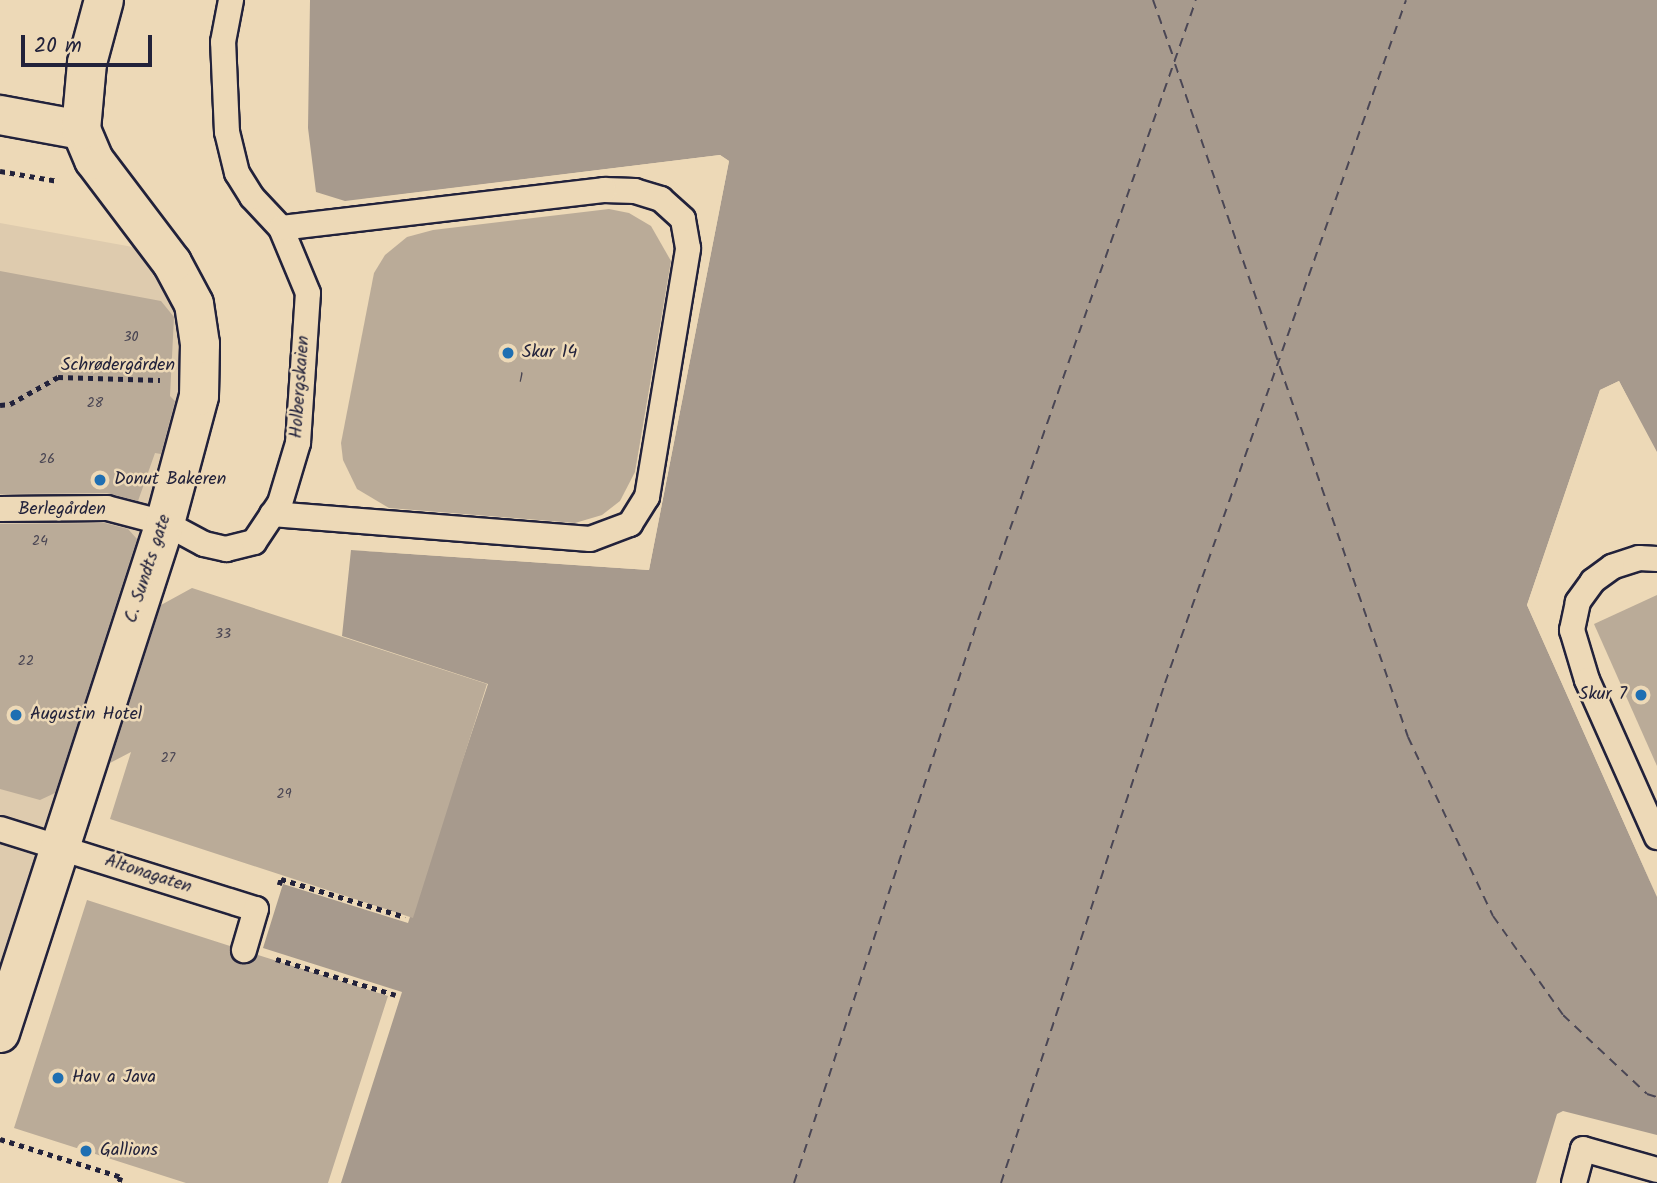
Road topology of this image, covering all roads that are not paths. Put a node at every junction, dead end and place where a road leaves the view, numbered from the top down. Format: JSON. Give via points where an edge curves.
{"nodes":[{"id":1,"x":104,"y":0,"type":"edge"},
{"id":2,"x":231,"y":0,"type":"edge"},
{"id":3,"x":0,"y":115,"type":"edge"},
{"id":4,"x":81,"y":130,"type":"junction"},
{"id":5,"x":281,"y":228,"type":"junction"},
{"id":6,"x":0,"y":509,"type":"edge"},
{"id":7,"x":272,"y":513,"type":"junction"},
{"id":8,"x":165,"y":523,"type":"junction"},
{"id":9,"x":1657,"y":559,"type":"edge"},
{"id":10,"x":0,"y":829,"type":"edge"},
{"id":11,"x":1657,"y":837,"type":"edge"},
{"id":12,"x":60,"y":848,"type":"junction"},
{"id":13,"x":253,"y":952,"type":"road end"},
{"id":14,"x":0,"y":1033,"type":"edge"},
{"id":15,"x":1657,"y":1170,"type":"edge"},
{"id":16,"x":1574,"y":1183,"type":"edge"}],
"edges":[{"from":1,"to":4,"type":"main road","name":"C. Sundts gate","via":[[87,62]]},
{"from":2,"to":5,"type":"lane","via":[[223,42],[227,132],[237,173]]},
{"from":3,"to":4,"type":"main road"},
{"from":4,"to":8,"type":"main road","name":"C. Sundts gate","via":[[94,160],[172,263],[194,304],[200,381]]},
{"from":5,"to":7,"type":"lane","name":"Holbergskaien","via":[[308,293],[298,443]]},
{"from":5,"to":7,"type":"lane","via":[[604,190],[635,191],[661,199],[682,219],[688,248],[647,497],[629,524],[590,539]]},
{"from":6,"to":8,"type":"lane","name":"Berlegården","via":[[107,508]]},
{"from":7,"to":8,"type":"lane","name":"Holbergskaien","via":[[254,542],[226,549],[204,544]]},
{"from":8,"to":12,"type":"main road","name":"C. Sundts gate"},
{"from":9,"to":11,"type":"lane","via":[[1639,558],[1612,567],[1593,581],[1577,602],[1572,630],[1587,680]]},
{"from":10,"to":12,"type":"lane","name":"Altonagaten"},
{"from":12,"to":13,"type":"lane","name":"Altonagaten","via":[[256,909]]},
{"from":12,"to":14,"type":"main road","name":"C. Sundts gate"},
{"from":15,"to":16,"type":"lane","via":[[1583,1149]]}]}
